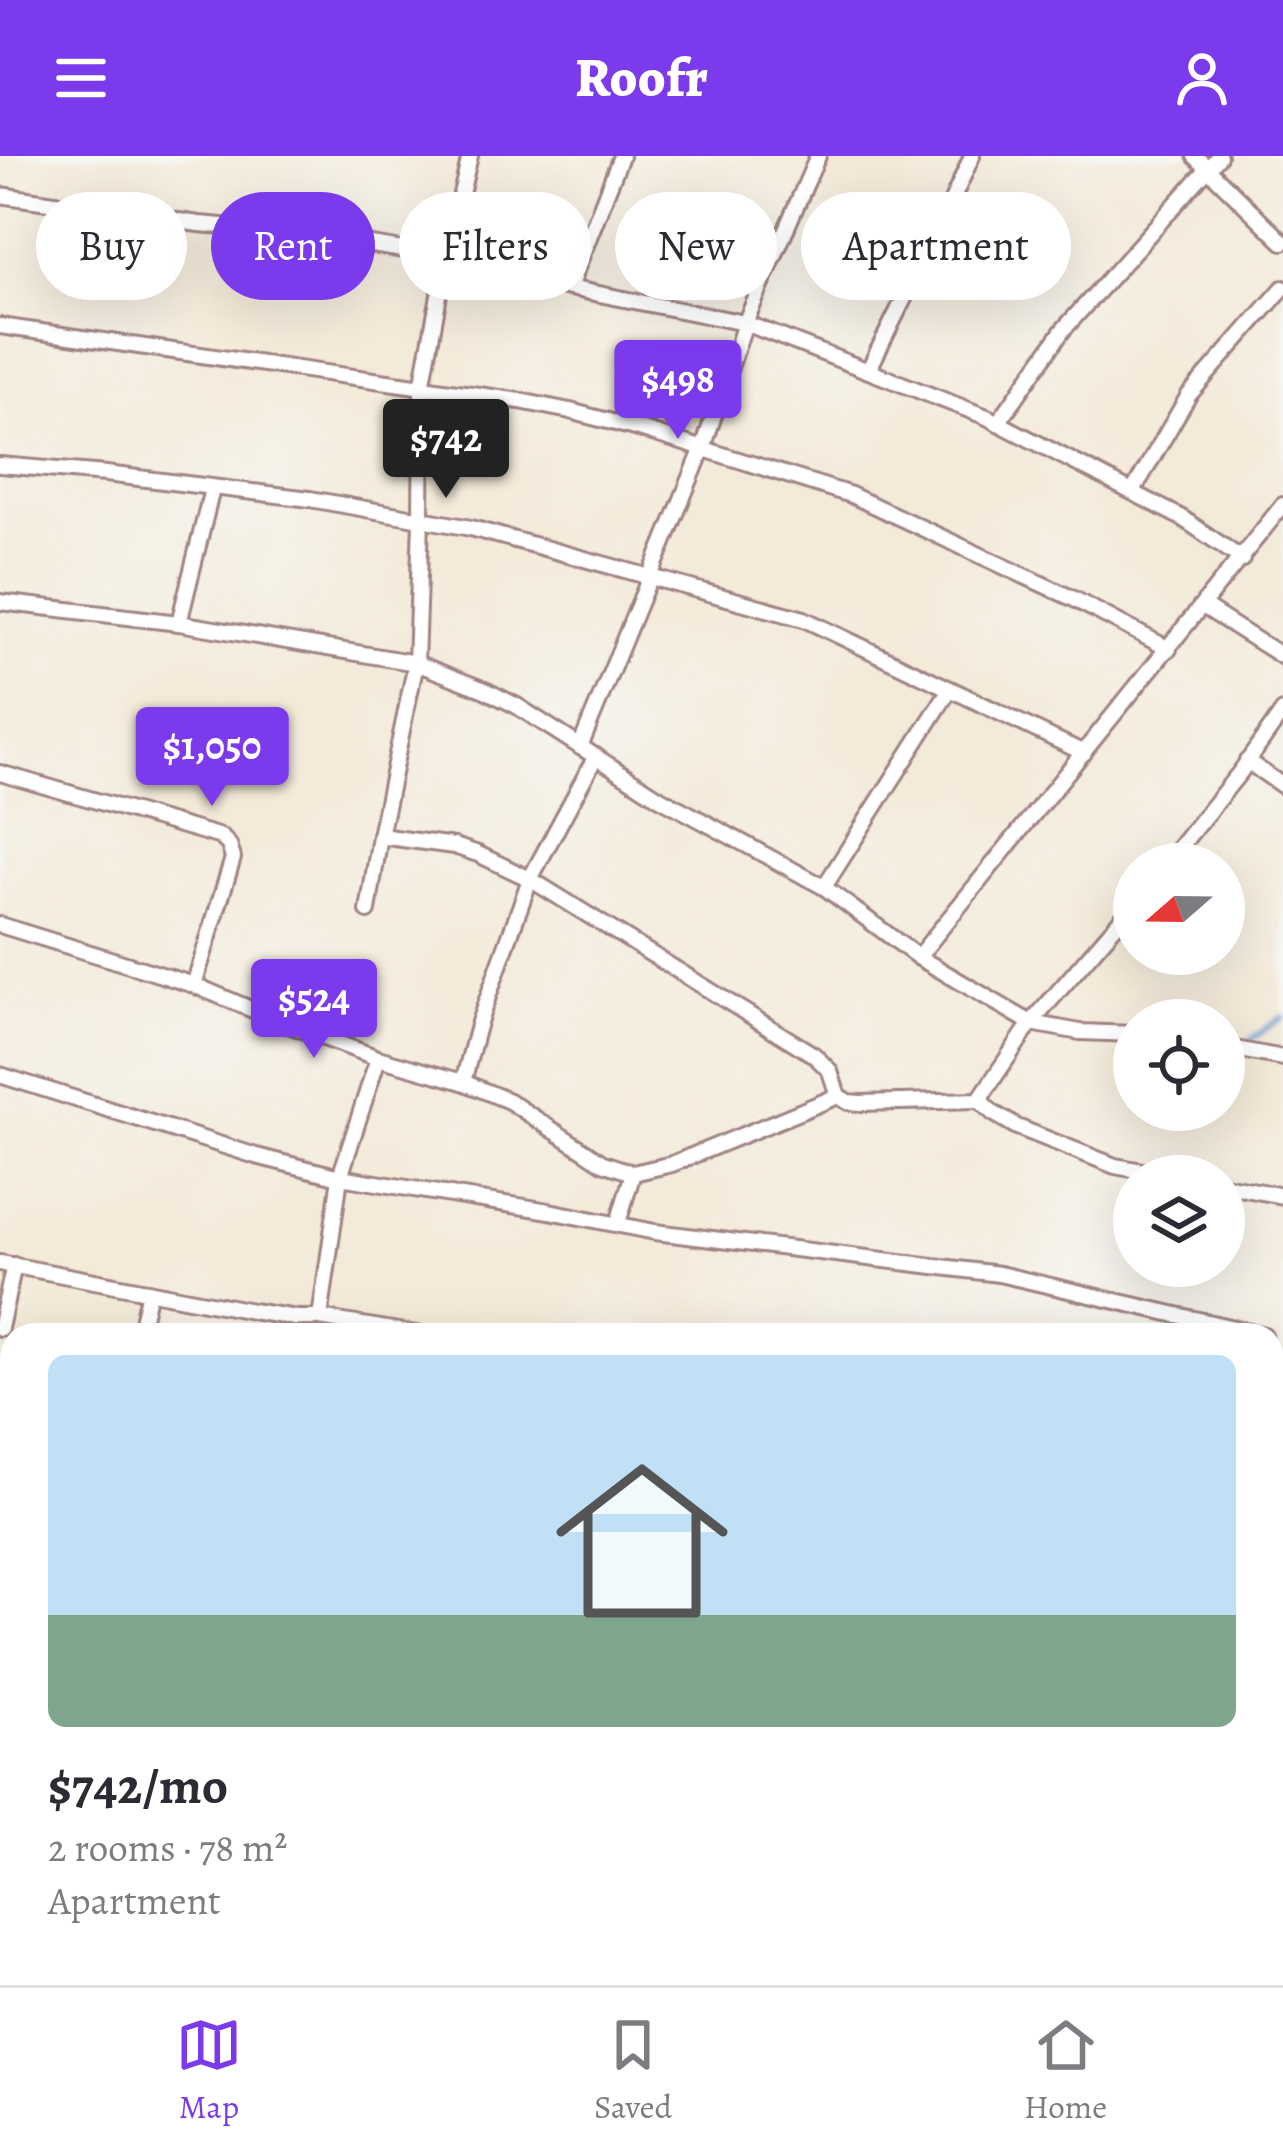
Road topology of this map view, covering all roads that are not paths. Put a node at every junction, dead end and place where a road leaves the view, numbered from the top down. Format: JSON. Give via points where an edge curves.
{"nodes":[{"id":1,"x":470,"y":156,"type":"edge"},
{"id":2,"x":621,"y":156,"type":"edge"},
{"id":3,"x":818,"y":156,"type":"edge"},
{"id":4,"x":972,"y":156,"type":"edge"},
{"id":5,"x":1195,"y":156,"type":"edge"},
{"id":6,"x":1219,"y":156,"type":"edge"},
{"id":7,"x":1208,"y":168,"type":"junction"},
{"id":8,"x":461,"y":192,"type":"edge"},
{"id":9,"x":0,"y":195,"type":"edge"},
{"id":10,"x":591,"y":232,"type":"edge"},
{"id":11,"x":1283,"y":242,"type":"edge"},
{"id":12,"x":399,"y":249,"type":"edge"},
{"id":13,"x":1283,"y":287,"type":"edge"},
{"id":14,"x":591,"y":292,"type":"edge"},
{"id":15,"x":438,"y":300,"type":"edge"},
{"id":16,"x":745,"y":323,"type":"junction"},
{"id":17,"x":0,"y":326,"type":"edge"},
{"id":18,"x":869,"y":369,"type":"junction"},
{"id":19,"x":422,"y":387,"type":"junction"},
{"id":20,"x":998,"y":422,"type":"junction"},
{"id":21,"x":703,"y":448,"type":"junction"},
{"id":22,"x":0,"y":465,"type":"edge"},
{"id":23,"x":212,"y":489,"type":"junction"},
{"id":24,"x":1133,"y":491,"type":"junction"},
{"id":25,"x":1283,"y":506,"type":"edge"},
{"id":26,"x":422,"y":520,"type":"junction"},
{"id":27,"x":1242,"y":559,"type":"junction"},
{"id":28,"x":650,"y":578,"type":"junction"},
{"id":29,"x":0,"y":602,"type":"edge"},
{"id":30,"x":1204,"y":606,"type":"junction"},
{"id":31,"x":178,"y":623,"type":"junction"},
{"id":32,"x":1169,"y":649,"type":"junction"},
{"id":33,"x":1283,"y":657,"type":"edge"},
{"id":34,"x":416,"y":662,"type":"junction"},
{"id":35,"x":950,"y":689,"type":"junction"},
{"id":36,"x":1283,"y":711,"type":"edge"},
{"id":37,"x":580,"y":747,"type":"junction"},
{"id":38,"x":1084,"y":754,"type":"junction"},
{"id":39,"x":596,"y":756,"type":"junction"},
{"id":40,"x":1247,"y":761,"type":"junction"},
{"id":41,"x":0,"y":773,"type":"edge"},
{"id":42,"x":1283,"y":786,"type":"edge"},
{"id":43,"x":380,"y":836,"type":"junction"},
{"id":44,"x":1183,"y":843,"type":"edge"},
{"id":45,"x":530,"y":879,"type":"junction"},
{"id":46,"x":824,"y":887,"type":"junction"},
{"id":47,"x":368,"y":911,"type":"dead end"},
{"id":48,"x":0,"y":926,"type":"edge"},
{"id":49,"x":1113,"y":928,"type":"edge"},
{"id":50,"x":918,"y":957,"type":"junction"},
{"id":51,"x":194,"y":985,"type":"junction"},
{"id":52,"x":1031,"y":1024,"type":"junction"},
{"id":53,"x":1113,"y":1033,"type":"edge"},
{"id":54,"x":1245,"y":1051,"type":"edge"},
{"id":55,"x":378,"y":1058,"type":"junction"},
{"id":56,"x":1283,"y":1058,"type":"edge"},
{"id":57,"x":0,"y":1075,"type":"edge"},
{"id":58,"x":463,"y":1082,"type":"junction"},
{"id":59,"x":838,"y":1096,"type":"junction"},
{"id":60,"x":979,"y":1100,"type":"junction"},
{"id":61,"x":1113,"y":1165,"type":"edge"},
{"id":62,"x":633,"y":1173,"type":"junction"},
{"id":63,"x":340,"y":1177,"type":"junction"},
{"id":64,"x":1245,"y":1190,"type":"edge"},
{"id":65,"x":1283,"y":1196,"type":"edge"},
{"id":66,"x":618,"y":1223,"type":"junction"},
{"id":67,"x":7,"y":1264,"type":"edge"},
{"id":68,"x":149,"y":1291,"type":"junction"},
{"id":69,"x":296,"y":1318,"type":"junction"},
{"id":70,"x":320,"y":1318,"type":"junction"},
{"id":71,"x":1,"y":1323,"type":"edge"},
{"id":72,"x":142,"y":1323,"type":"edge"},
{"id":73,"x":295,"y":1323,"type":"edge"},
{"id":74,"x":350,"y":1323,"type":"edge"},
{"id":75,"x":1212,"y":1323,"type":"edge"}],
"edges":[{"from":1,"to":8,"type":"street"},
{"from":2,"to":10,"type":"street"},
{"from":3,"to":16,"type":"street"},
{"from":4,"to":18,"type":"street"},
{"from":5,"to":7,"type":"street"},
{"from":6,"to":7,"type":"street"},
{"from":7,"to":11,"type":"street"},
{"from":7,"to":20,"type":"street","via":[[1063,330]]},
{"from":9,"to":12,"type":"street"},
{"from":13,"to":24,"type":"street","via":[[1189,395]]},
{"from":14,"to":16,"type":"street"},
{"from":15,"to":19,"type":"street"},
{"from":16,"to":18,"type":"street"},
{"from":16,"to":21,"type":"street"},
{"from":17,"to":19,"type":"street"},
{"from":18,"to":20,"type":"street"},
{"from":19,"to":21,"type":"street","via":[[570,411]]},
{"from":19,"to":26,"type":"street"},
{"from":20,"to":24,"type":"street"},
{"from":21,"to":28,"type":"street"},
{"from":21,"to":32,"type":"street","via":[[885,508]]},
{"from":22,"to":23,"type":"street"},
{"from":23,"to":26,"type":"street"},
{"from":23,"to":31,"type":"street"},
{"from":24,"to":27,"type":"street"},
{"from":25,"to":27,"type":"street"},
{"from":26,"to":28,"type":"street"},
{"from":26,"to":34,"type":"street"},
{"from":27,"to":30,"type":"street"},
{"from":28,"to":35,"type":"street","via":[[804,619]]},
{"from":28,"to":37,"type":"street"},
{"from":29,"to":31,"type":"street"},
{"from":30,"to":32,"type":"street"},
{"from":30,"to":33,"type":"street"},
{"from":31,"to":34,"type":"street"},
{"from":32,"to":38,"type":"street"},
{"from":34,"to":37,"type":"street","via":[[517,706]]},
{"from":34,"to":43,"type":"street"},
{"from":35,"to":38,"type":"street"},
{"from":35,"to":46,"type":"street"},
{"from":36,"to":40,"type":"street"},
{"from":37,"to":39,"type":"street"},
{"from":38,"to":50,"type":"street"},
{"from":39,"to":45,"type":"street"},
{"from":39,"to":46,"type":"street"},
{"from":40,"to":42,"type":"street"},
{"from":40,"to":44,"type":"street"},
{"from":41,"to":51,"type":"street","via":[[229,844],[233,858]]},
{"from":43,"to":45,"type":"street","via":[[454,846]]},
{"from":43,"to":47,"type":"street"},
{"from":45,"to":58,"type":"street"},
{"from":45,"to":59,"type":"street","via":[[814,1055]]},
{"from":46,"to":50,"type":"street"},
{"from":48,"to":51,"type":"street"},
{"from":49,"to":52,"type":"street"},
{"from":50,"to":52,"type":"street"},
{"from":51,"to":55,"type":"street"},
{"from":52,"to":53,"type":"street"},
{"from":52,"to":60,"type":"street"},
{"from":54,"to":56,"type":"street"},
{"from":55,"to":58,"type":"street"},
{"from":55,"to":63,"type":"street"},
{"from":57,"to":63,"type":"street"},
{"from":58,"to":62,"type":"street"},
{"from":59,"to":60,"type":"street","via":[[860,1103]]},
{"from":59,"to":62,"type":"street"},
{"from":60,"to":61,"type":"street","via":[[1017,1127]]},
{"from":62,"to":66,"type":"street"},
{"from":63,"to":66,"type":"street"},
{"from":63,"to":70,"type":"street"},
{"from":64,"to":65,"type":"street"},
{"from":66,"to":75,"type":"street","via":[[999,1274]]},
{"from":67,"to":68,"type":"street"},
{"from":67,"to":71,"type":"street"},
{"from":68,"to":69,"type":"street"},
{"from":68,"to":72,"type":"street"},
{"from":69,"to":70,"type":"street"},
{"from":69,"to":73,"type":"street"},
{"from":70,"to":74,"type":"street"}]}
